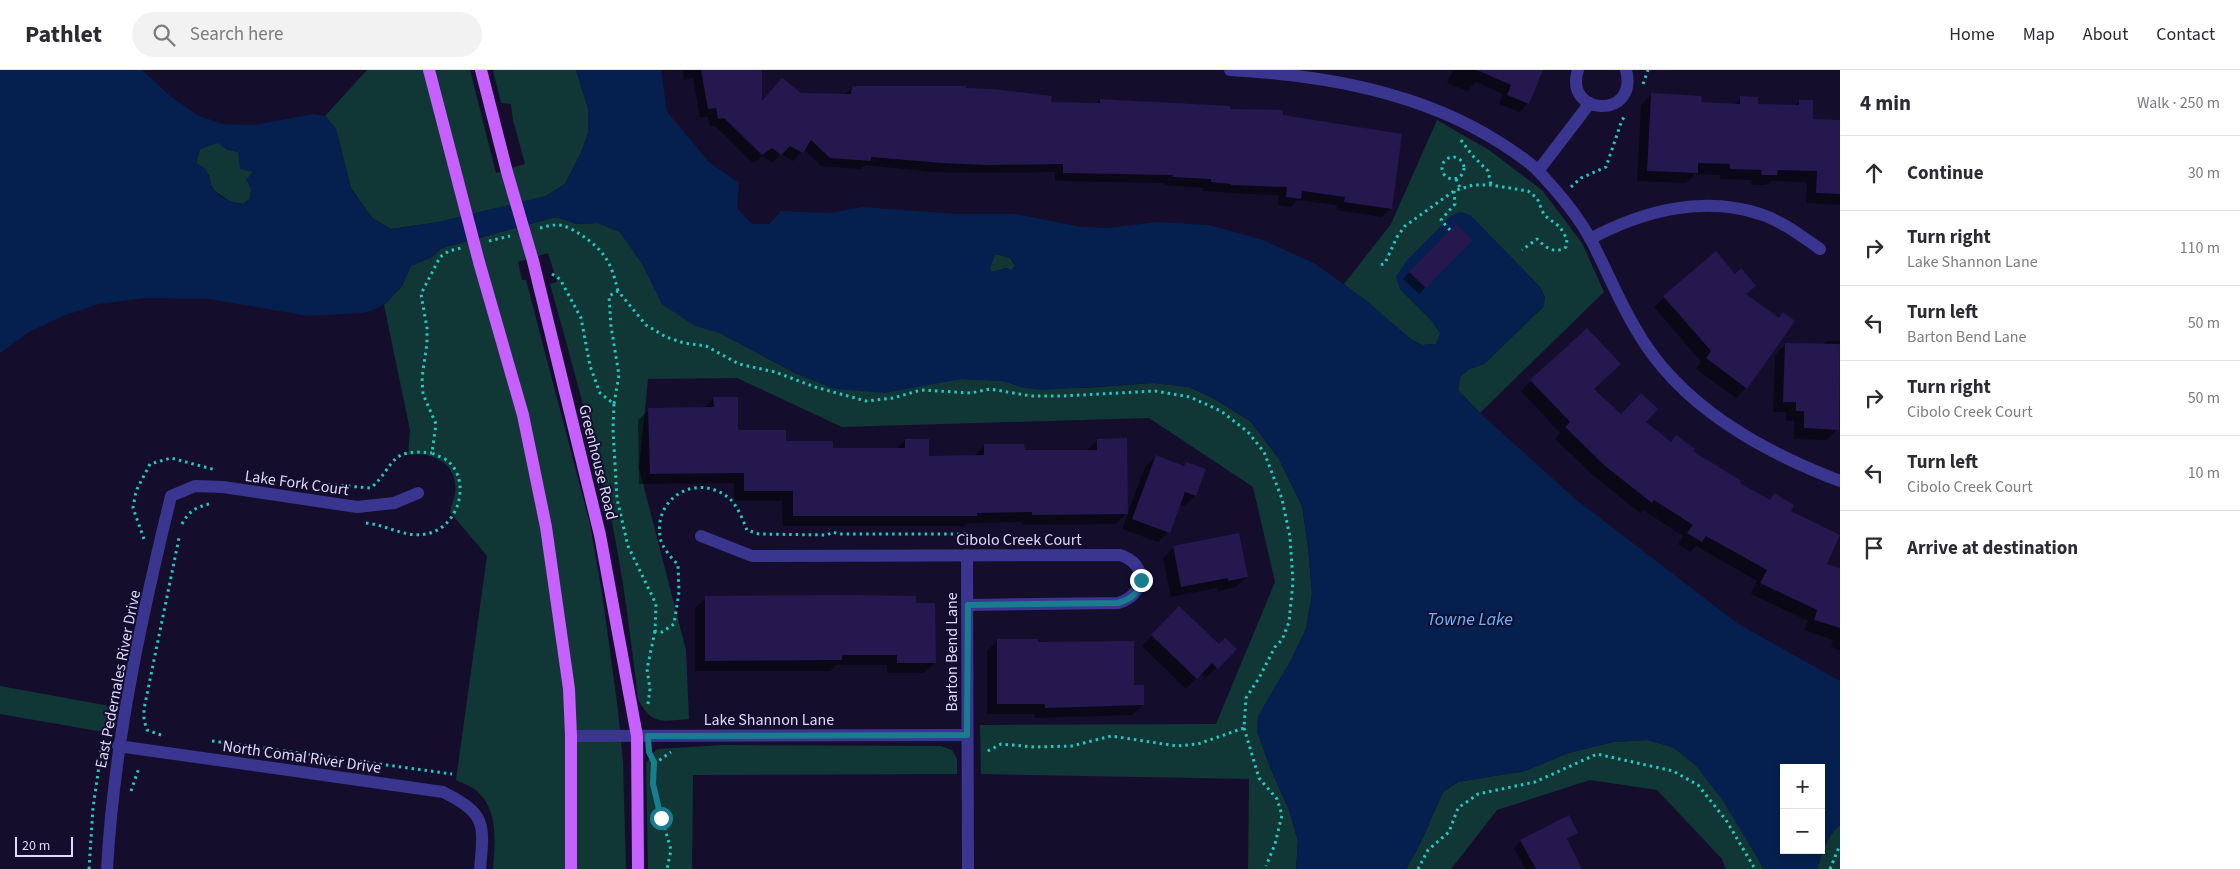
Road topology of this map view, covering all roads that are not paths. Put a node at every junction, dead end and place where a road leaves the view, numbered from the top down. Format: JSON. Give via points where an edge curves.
{"nodes":[{"id":1,"x":429,"y":70,"type":"edge"},
{"id":2,"x":481,"y":70,"type":"edge"},
{"id":3,"x":1230,"y":70,"type":"edge"},
{"id":4,"x":1578,"y":70,"type":"edge"},
{"id":5,"x":1626,"y":70,"type":"edge"},
{"id":6,"x":1590,"y":103,"type":"junction"},
{"id":7,"x":1538,"y":171,"type":"junction"},
{"id":8,"x":1590,"y":239,"type":"junction"},
{"id":9,"x":1820,"y":249,"type":"dead end"},
{"id":10,"x":1840,"y":481,"type":"edge"},
{"id":11,"x":418,"y":492,"type":"dead end"},
{"id":12,"x":171,"y":496,"type":"joint"},
{"id":13,"x":701,"y":536,"type":"dead end"},
{"id":14,"x":966,"y":555,"type":"junction"},
{"id":15,"x":968,"y":605,"type":"junction"},
{"id":16,"x":967,"y":735,"type":"junction"},
{"id":17,"x":571,"y":736,"type":"junction"},
{"id":18,"x":643,"y":736,"type":"junction"},
{"id":19,"x":118,"y":746,"type":"junction"},
{"id":20,"x":106,"y":869,"type":"edge"},
{"id":21,"x":480,"y":869,"type":"edge"},
{"id":22,"x":571,"y":869,"type":"edge"},
{"id":23,"x":638,"y":869,"type":"edge"},
{"id":24,"x":968,"y":869,"type":"edge"}],
"edges":[{"from":1,"to":17,"type":"main road","via":[[523,415],[546,527],[569,689]]},
{"from":2,"to":18,"type":"main road","name":"Greenhouse Road","via":[[533,261],[600,535]]},
{"from":3,"to":7,"type":"street","via":[[1293,74],[1331,81],[1436,109],[1485,133]]},
{"from":4,"to":6,"type":"street","via":[[1577,90]]},
{"from":5,"to":6,"type":"street","via":[[1629,79],[1622,98],[1605,106]]},
{"from":6,"to":7,"type":"street"},
{"from":7,"to":8,"type":"street","via":[[1569,207]]},
{"from":8,"to":9,"type":"street","via":[[1642,216],[1671,208],[1704,206],[1761,214],[1785,225]]},
{"from":8,"to":10,"type":"street","via":[[1638,333],[1668,373],[1707,410],[1754,442],[1804,468]]},
{"from":11,"to":12,"type":"street","name":"Lake Fork Court","via":[[394,503],[357,507],[223,487],[196,486]]},
{"from":12,"to":19,"type":"street","name":"East Pedernales River Drive"},
{"from":13,"to":14,"type":"street","name":"Cibolo Creek Court","via":[[752,556]]},
{"from":14,"to":15,"type":"street","name":"Barton Bend Lane"},
{"from":14,"to":15,"type":"street","name":"Cibolo Creek Court","via":[[1120,555],[1135,564],[1141,580],[1134,596],[1118,603]]},
{"from":15,"to":16,"type":"street","name":"Barton Bend Lane"},
{"from":16,"to":18,"type":"street","name":"Lake Shannon Lane"},
{"from":16,"to":24,"type":"street","name":"Barton Bend Lane"},
{"from":17,"to":18,"type":"street","name":"Lake Shannon Lane"},
{"from":17,"to":22,"type":"main road"},
{"from":18,"to":23,"type":"main road","name":"Greenhouse Road"},
{"from":19,"to":20,"type":"street","name":"East Pedernales River Drive"},
{"from":19,"to":21,"type":"street","name":"North Comal River Drive","via":[[444,792],[476,813],[482,827]]}]}
